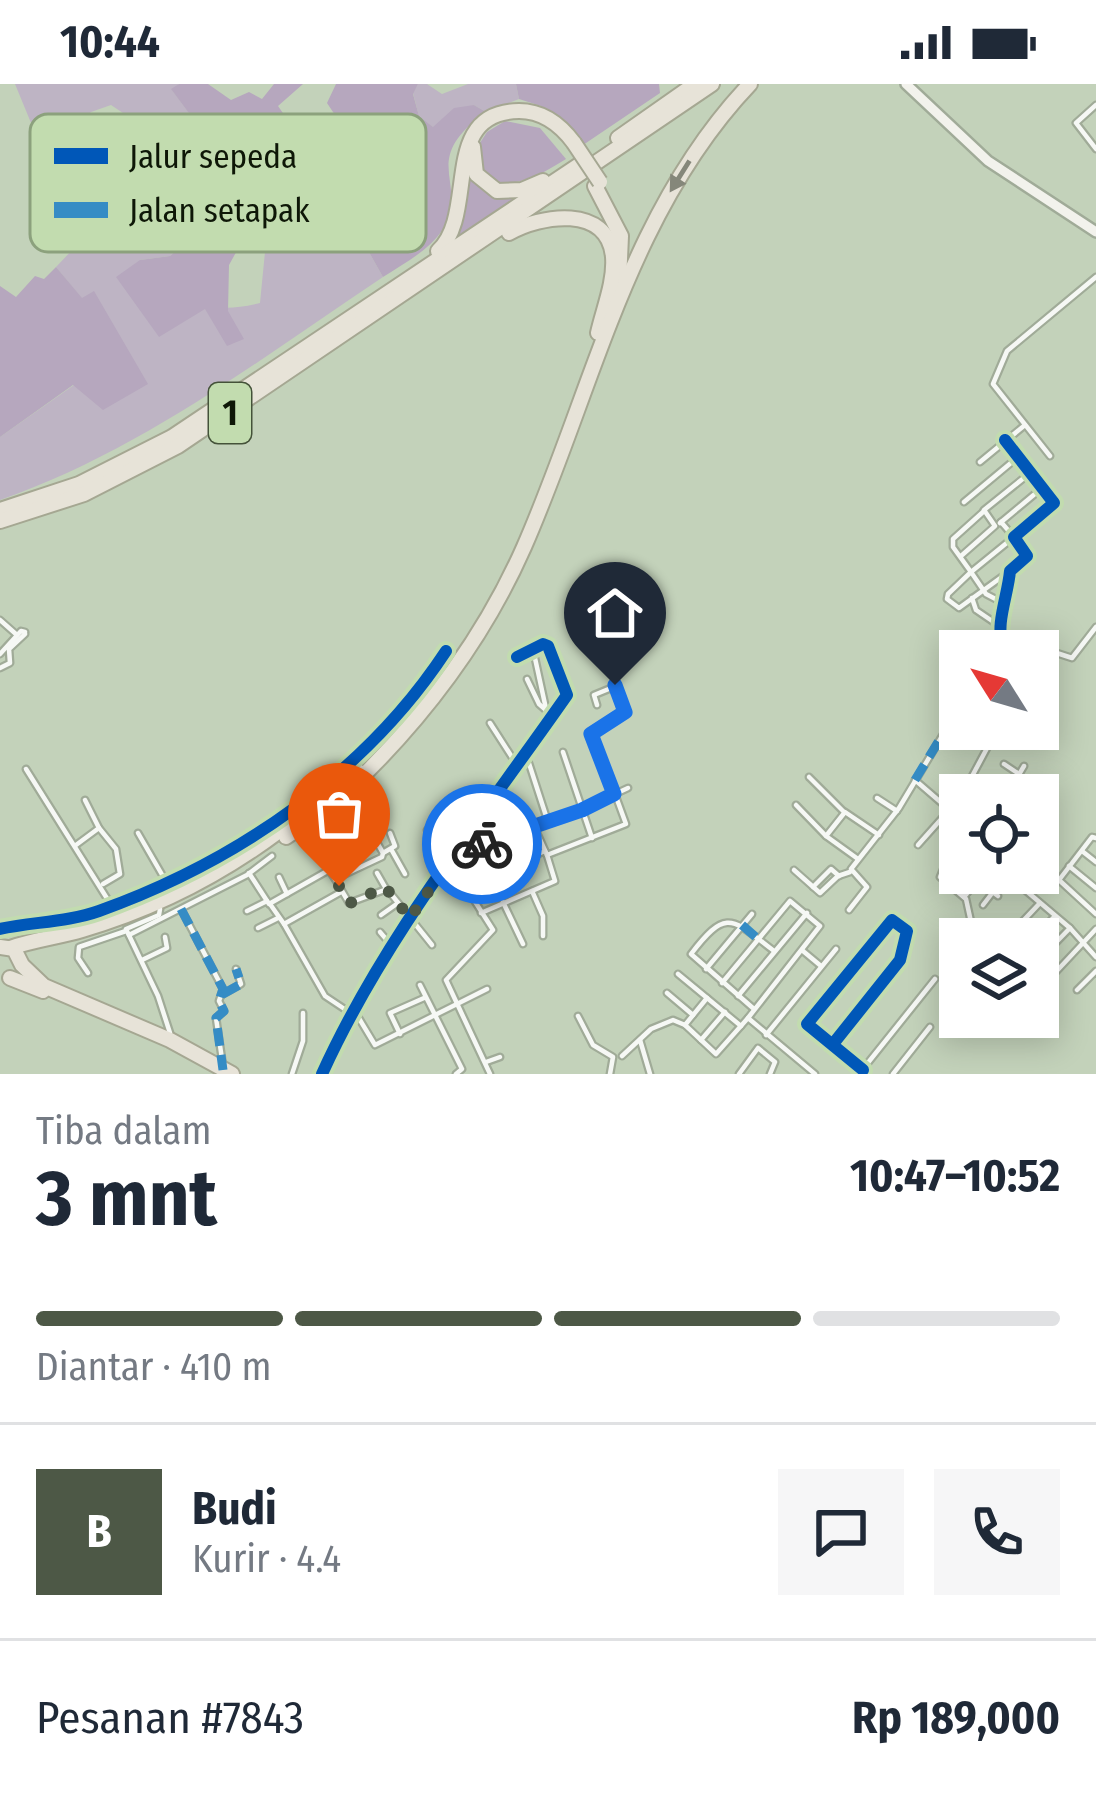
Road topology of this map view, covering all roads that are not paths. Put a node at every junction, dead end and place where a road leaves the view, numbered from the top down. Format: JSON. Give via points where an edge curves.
{"nodes":[{"id":1,"x":695,"y":84,"type":"edge"},
{"id":2,"x":712,"y":84,"type":"edge"},
{"id":3,"x":750,"y":84,"type":"edge"},
{"id":4,"x":906,"y":84,"type":"edge"},
{"id":5,"x":1093,"y":107,"type":"edge"},
{"id":6,"x":1096,"y":116,"type":"edge"},
{"id":7,"x":571,"y":144,"type":"junction"},
{"id":8,"x":1096,"y":149,"type":"edge"},
{"id":9,"x":596,"y":154,"type":"junction"},
{"id":10,"x":598,"y":184,"type":"junction"},
{"id":11,"x":1096,"y":232,"type":"edge"},
{"id":12,"x":442,"y":270,"type":"junction"},
{"id":13,"x":1096,"y":277,"type":"edge"},
{"id":14,"x":627,"y":279,"type":"junction"},
{"id":15,"x":389,"y":292,"type":"junction"},
{"id":16,"x":596,"y":348,"type":"junction"},
{"id":17,"x":1025,"y":425,"type":"junction"},
{"id":18,"x":1005,"y":440,"type":"junction"},
{"id":19,"x":1050,"y":456,"type":"dead end"},
{"id":20,"x":1018,"y":457,"type":"junction"},
{"id":21,"x":980,"y":461,"type":"dead end"},
{"id":22,"x":1030,"y":473,"type":"junction"},
{"id":23,"x":1043,"y":488,"type":"junction"},
{"id":24,"x":977,"y":490,"type":"junction"},
{"id":25,"x":964,"y":502,"type":"dead end"},
{"id":26,"x":989,"y":506,"type":"junction"},
{"id":27,"x":0,"y":510,"type":"edge"},
{"id":28,"x":983,"y":512,"type":"junction"},
{"id":29,"x":0,"y":520,"type":"edge"},
{"id":30,"x":998,"y":524,"type":"junction"},
{"id":31,"x":1014,"y":537,"type":"junction"},
{"id":32,"x":960,"y":558,"type":"junction"},
{"id":33,"x":1010,"y":571,"type":"junction"},
{"id":34,"x":971,"y":572,"type":"junction"},
{"id":35,"x":984,"y":588,"type":"junction"},
{"id":36,"x":972,"y":598,"type":"junction"},
{"id":37,"x":1006,"y":605,"type":"junction"},
{"id":38,"x":0,"y":620,"type":"edge"},
{"id":39,"x":998,"y":625,"type":"junction"},
{"id":40,"x":1096,"y":627,"type":"edge"},
{"id":41,"x":999,"y":630,"type":"edge"},
{"id":42,"x":532,"y":649,"type":"junction"},
{"id":43,"x":5,"y":651,"type":"edge"},
{"id":44,"x":446,"y":651,"type":"dead end"},
{"id":45,"x":1059,"y":655,"type":"edge"},
{"id":46,"x":517,"y":656,"type":"dead end"},
{"id":47,"x":0,"y":668,"type":"edge"},
{"id":48,"x":562,"y":677,"type":"junction"},
{"id":49,"x":542,"y":680,"type":"junction"},
{"id":50,"x":597,"y":705,"type":"dead end"},
{"id":51,"x":548,"y":714,"type":"junction"},
{"id":52,"x":490,"y":723,"type":"dead end"},
{"id":53,"x":939,"y":741,"type":"edge"},
{"id":54,"x":525,"y":751,"type":"junction"},
{"id":55,"x":563,"y":752,"type":"dead end"},
{"id":56,"x":1004,"y":764,"type":"dead end"},
{"id":57,"x":517,"y":765,"type":"junction"},
{"id":58,"x":1024,"y":766,"type":"dead end"},
{"id":59,"x":26,"y":769,"type":"dead end"},
{"id":60,"x":1019,"y":774,"type":"edge"},
{"id":61,"x":1020,"y":774,"type":"edge"},
{"id":62,"x":809,"y":777,"type":"dead end"},
{"id":63,"x":915,"y":780,"type":"junction"},
{"id":64,"x":628,"y":788,"type":"dead end"},
{"id":65,"x":614,"y":794,"type":"junction"},
{"id":66,"x":464,"y":797,"type":"dead end"},
{"id":67,"x":877,"y":798,"type":"dead end"},
{"id":68,"x":85,"y":800,"type":"dead end"},
{"id":69,"x":939,"y":804,"type":"edge"},
{"id":70,"x":796,"y":805,"type":"dead end"},
{"id":71,"x":485,"y":806,"type":"junction"},
{"id":72,"x":320,"y":807,"type":"junction"},
{"id":73,"x":357,"y":808,"type":"dead end"},
{"id":74,"x":582,"y":810,"type":"junction"},
{"id":75,"x":896,"y":811,"type":"junction"},
{"id":76,"x":845,"y":812,"type":"junction"},
{"id":77,"x":547,"y":819,"type":"junction"},
{"id":78,"x":939,"y":823,"type":"edge"},
{"id":79,"x":533,"y":824,"type":"junction"},
{"id":80,"x":99,"y":828,"type":"junction"},
{"id":81,"x":427,"y":830,"type":"dead end"},
{"id":82,"x":138,"y":833,"type":"dead end"},
{"id":83,"x":389,"y":833,"type":"dead end"},
{"id":84,"x":879,"y":835,"type":"junction"},
{"id":85,"x":826,"y":836,"type":"junction"},
{"id":86,"x":1096,"y":838,"type":"edge"},
{"id":87,"x":593,"y":839,"type":"junction"},
{"id":88,"x":76,"y":845,"type":"junction"},
{"id":89,"x":479,"y":845,"type":"junction"},
{"id":90,"x":918,"y":845,"type":"dead end"},
{"id":91,"x":392,"y":849,"type":"junction"},
{"id":92,"x":1082,"y":851,"type":"junction"},
{"id":93,"x":383,"y":853,"type":"junction"},
{"id":94,"x":546,"y":853,"type":"junction"},
{"id":95,"x":272,"y":856,"type":"dead end"},
{"id":96,"x":452,"y":858,"type":"junction"},
{"id":97,"x":858,"y":859,"type":"junction"},
{"id":98,"x":1096,"y":862,"type":"edge"},
{"id":99,"x":1070,"y":866,"type":"junction"},
{"id":100,"x":794,"y":870,"type":"dead end"},
{"id":101,"x":852,"y":871,"type":"junction"},
{"id":102,"x":249,"y":873,"type":"junction"},
{"id":103,"x":377,"y":873,"type":"dead end"},
{"id":104,"x":405,"y":874,"type":"dead end"},
{"id":105,"x":839,"y":875,"type":"junction"},
{"id":106,"x":279,"y":877,"type":"dead end"},
{"id":107,"x":802,"y":878,"type":"junction"},
{"id":108,"x":335,"y":879,"type":"junction"},
{"id":109,"x":102,"y":885,"type":"junction"},
{"id":110,"x":168,"y":885,"type":"junction"},
{"id":111,"x":385,"y":887,"type":"junction"},
{"id":112,"x":813,"y":887,"type":"junction"},
{"id":113,"x":797,"y":888,"type":"dead end"},
{"id":114,"x":1096,"y":888,"type":"edge"},
{"id":115,"x":532,"y":891,"type":"junction"},
{"id":116,"x":341,"y":892,"type":"junction"},
{"id":117,"x":820,"y":893,"type":"junction"},
{"id":118,"x":286,"y":894,"type":"junction"},
{"id":119,"x":961,"y":894,"type":"edge"},
{"id":120,"x":968,"y":894,"type":"edge"},
{"id":121,"x":995,"y":894,"type":"edge"},
{"id":122,"x":1028,"y":894,"type":"edge"},
{"id":123,"x":964,"y":897,"type":"junction"},
{"id":124,"x":156,"y":901,"type":"dead end"},
{"id":125,"x":814,"y":901,"type":"dead end"},
{"id":126,"x":268,"y":902,"type":"junction"},
{"id":127,"x":503,"y":902,"type":"junction"},
{"id":128,"x":398,"y":903,"type":"junction"},
{"id":129,"x":983,"y":904,"type":"dead end"},
{"id":130,"x":1039,"y":904,"type":"junction"},
{"id":131,"x":112,"y":906,"type":"junction"},
{"id":132,"x":160,"y":909,"type":"dead end"},
{"id":133,"x":181,"y":909,"type":"junction"},
{"id":134,"x":849,"y":910,"type":"dead end"},
{"id":135,"x":247,"y":911,"type":"dead end"},
{"id":136,"x":807,"y":913,"type":"junction"},
{"id":137,"x":1096,"y":913,"type":"edge"},
{"id":138,"x":480,"y":914,"type":"junction"},
{"id":139,"x":752,"y":914,"type":"dead end"},
{"id":140,"x":381,"y":915,"type":"dead end"},
{"id":141,"x":1054,"y":917,"type":"joint"},
{"id":142,"x":410,"y":918,"type":"junction"},
{"id":143,"x":970,"y":918,"type":"edge"},
{"id":144,"x":1026,"y":918,"type":"edge"},
{"id":145,"x":281,"y":921,"type":"junction"},
{"id":146,"x":742,"y":925,"type":"junction"},
{"id":147,"x":0,"y":928,"type":"edge"},
{"id":148,"x":257,"y":928,"type":"dead end"},
{"id":149,"x":1070,"y":928,"type":"junction"},
{"id":150,"x":380,"y":932,"type":"dead end"},
{"id":151,"x":1096,"y":932,"type":"edge"},
{"id":152,"x":127,"y":933,"type":"junction"},
{"id":153,"x":543,"y":936,"type":"dead end"},
{"id":154,"x":165,"y":937,"type":"dead end"},
{"id":155,"x":758,"y":939,"type":"junction"},
{"id":156,"x":1059,"y":939,"type":"edge"},
{"id":157,"x":523,"y":944,"type":"dead end"},
{"id":158,"x":1085,"y":944,"type":"junction"},
{"id":159,"x":432,"y":945,"type":"dead end"},
{"id":160,"x":392,"y":946,"type":"junction"},
{"id":161,"x":5,"y":947,"type":"edge"},
{"id":162,"x":836,"y":949,"type":"dead end"},
{"id":163,"x":774,"y":951,"type":"junction"},
{"id":164,"x":803,"y":951,"type":"junction"},
{"id":165,"x":1096,"y":957,"type":"edge"},
{"id":166,"x":142,"y":960,"type":"junction"},
{"id":167,"x":22,"y":962,"type":"junction"},
{"id":168,"x":821,"y":966,"type":"junction"},
{"id":169,"x":1059,"y":968,"type":"edge"},
{"id":170,"x":236,"y":969,"type":"dead end"},
{"id":171,"x":706,"y":969,"type":"junction"},
{"id":172,"x":1096,"y":971,"type":"edge"},
{"id":173,"x":88,"y":973,"type":"dead end"},
{"id":174,"x":678,"y":974,"type":"dead end"},
{"id":175,"x":5,"y":977,"type":"edge"},
{"id":176,"x":935,"y":979,"type":"dead end"},
{"id":177,"x":722,"y":982,"type":"junction"},
{"id":178,"x":420,"y":985,"type":"dead end"},
{"id":179,"x":487,"y":989,"type":"dead end"},
{"id":180,"x":1077,"y":990,"type":"dead end"},
{"id":181,"x":667,"y":993,"type":"dead end"},
{"id":182,"x":223,"y":994,"type":"junction"},
{"id":183,"x":426,"y":996,"type":"junction"},
{"id":184,"x":738,"y":996,"type":"junction"},
{"id":185,"x":707,"y":998,"type":"junction"},
{"id":186,"x":456,"y":1006,"type":"junction"},
{"id":187,"x":754,"y":1009,"type":"junction"},
{"id":188,"x":353,"y":1012,"type":"junction"},
{"id":189,"x":724,"y":1012,"type":"junction"},
{"id":190,"x":303,"y":1013,"type":"dead end"},
{"id":191,"x":693,"y":1015,"type":"junction"},
{"id":192,"x":437,"y":1016,"type":"junction"},
{"id":193,"x":578,"y":1016,"type":"dead end"},
{"id":194,"x":799,"y":1017,"type":"dead end"},
{"id":195,"x":748,"y":1018,"type":"junction"},
{"id":196,"x":807,"y":1024,"type":"junction"},
{"id":197,"x":685,"y":1025,"type":"junction"},
{"id":198,"x":741,"y":1026,"type":"junction"},
{"id":199,"x":930,"y":1028,"type":"dead end"},
{"id":200,"x":400,"y":1034,"type":"junction"},
{"id":201,"x":766,"y":1035,"type":"junction"},
{"id":202,"x":640,"y":1040,"type":"junction"},
{"id":203,"x":700,"y":1041,"type":"junction"},
{"id":204,"x":172,"y":1043,"type":"junction"},
{"id":205,"x":833,"y":1044,"type":"junction"},
{"id":206,"x":622,"y":1056,"type":"dead end"},
{"id":207,"x":500,"y":1057,"type":"dead end"},
{"id":208,"x":486,"y":1062,"type":"junction"},
{"id":209,"x":228,"y":1072,"type":"edge"},
{"id":210,"x":861,"y":1072,"type":"edge"},
{"id":211,"x":292,"y":1074,"type":"edge"},
{"id":212,"x":322,"y":1074,"type":"edge"},
{"id":213,"x":456,"y":1074,"type":"edge"},
{"id":214,"x":490,"y":1074,"type":"edge"},
{"id":215,"x":610,"y":1074,"type":"edge"},
{"id":216,"x":650,"y":1074,"type":"edge"},
{"id":217,"x":739,"y":1074,"type":"edge"},
{"id":218,"x":770,"y":1074,"type":"edge"},
{"id":219,"x":815,"y":1074,"type":"edge"},
{"id":220,"x":893,"y":1074,"type":"edge"}],
"edges":[{"from":1,"to":9,"type":"highway","number":"1"},
{"from":2,"to":12,"type":"highway","number":"1"},
{"from":3,"to":14,"type":"highway","one_way":true,"via":[[682,173]]},
{"from":4,"to":11,"type":"street","via":[[988,161]]},
{"from":5,"to":6,"type":"street"},
{"from":5,"to":8,"type":"street","via":[[1076,124]]},
{"from":7,"to":9,"type":"highway","via":[[542,121],[507,118],[475,142],[473,166],[490,187],[515,192]]},
{"from":7,"to":10,"type":"highway","bridge":true},
{"from":7,"to":15,"type":"highway","via":[[538,114],[509,112],[485,123],[465,154],[454,232]]},
{"from":9,"to":15,"type":"highway","number":"1"},
{"from":10,"to":14,"type":"highway","via":[[624,227]]},
{"from":10,"to":16,"type":"highway","via":[[623,250]]},
{"from":12,"to":16,"type":"highway","via":[[541,219],[595,226],[614,260]]},
{"from":12,"to":29,"type":"highway","number":"1","via":[[164,454],[84,494]]},
{"from":13,"to":17,"type":"street","via":[[1003,356],[993,384]]},
{"from":14,"to":72,"type":"highway","via":[[499,599],[440,692],[392,748]]},
{"from":15,"to":27,"type":"highway","number":"1","via":[[131,460]]},
{"from":16,"to":72,"type":"highway","via":[[531,521],[480,624],[410,719]]},
{"from":17,"to":18,"type":"street"},
{"from":17,"to":19,"type":"street"},
{"from":18,"to":20,"type":"street"},
{"from":18,"to":21,"type":"street"},
{"from":20,"to":22,"type":"street"},
{"from":20,"to":24,"type":"street"},
{"from":22,"to":23,"type":"street"},
{"from":22,"to":26,"type":"street"},
{"from":23,"to":30,"type":"street"},
{"from":23,"to":31,"type":"street","via":[[1053,505]]},
{"from":24,"to":25,"type":"street"},
{"from":24,"to":26,"type":"street"},
{"from":26,"to":28,"type":"street"},
{"from":28,"to":30,"type":"street"},
{"from":28,"to":32,"type":"street","via":[[953,539]]},
{"from":30,"to":31,"type":"street"},
{"from":30,"to":32,"type":"street"},
{"from":31,"to":33,"type":"street","via":[[1028,556]]},
{"from":31,"to":34,"type":"street"},
{"from":32,"to":34,"type":"street"},
{"from":33,"to":35,"type":"street"},
{"from":33,"to":37,"type":"street"},
{"from":34,"to":35,"type":"street"},
{"from":34,"to":36,"type":"street","via":[[946,597],[957,608]]},
{"from":35,"to":36,"type":"street"},
{"from":35,"to":37,"type":"street"},
{"from":36,"to":39,"type":"street"},
{"from":37,"to":39,"type":"street"},
{"from":38,"to":43,"type":"street","via":[[17,635]]},
{"from":39,"to":41,"type":"street"},
{"from":40,"to":45,"type":"street","via":[[1072,658]]},
{"from":42,"to":46,"type":"street"},
{"from":42,"to":48,"type":"street","via":[[548,646]]},
{"from":42,"to":49,"type":"street"},
{"from":43,"to":47,"type":"street","via":[[10,663]]},
{"from":44,"to":110,"type":"street","via":[[345,767],[249,840]]},
{"from":48,"to":49,"type":"street"},
{"from":48,"to":51,"type":"street","via":[[568,695]]},
{"from":49,"to":51,"type":"street"},
{"from":49,"to":51,"type":"street","via":[[528,680]]},
{"from":50,"to":65,"type":"street","via":[[594,695],[617,687],[625,712],[591,734]]},
{"from":51,"to":54,"type":"street"},
{"from":52,"to":57,"type":"street"},
{"from":53,"to":63,"type":"street"},
{"from":54,"to":57,"type":"street"},
{"from":54,"to":77,"type":"street"},
{"from":55,"to":74,"type":"street"},
{"from":56,"to":60,"type":"street"},
{"from":57,"to":71,"type":"street"},
{"from":58,"to":61,"type":"street"},
{"from":59,"to":88,"type":"street"},
{"from":62,"to":76,"type":"street"},
{"from":63,"to":69,"type":"street"},
{"from":63,"to":75,"type":"street"},
{"from":64,"to":65,"type":"street"},
{"from":65,"to":74,"type":"street"},
{"from":65,"to":87,"type":"street","via":[[626,824]]},
{"from":66,"to":71,"type":"street"},
{"from":67,"to":75,"type":"street"},
{"from":68,"to":80,"type":"street"},
{"from":70,"to":85,"type":"street"},
{"from":71,"to":96,"type":"street"},
{"from":72,"to":161,"type":"highway","via":[[197,885],[120,918]]},
{"from":72,"to":167,"type":"highway","via":[[206,887],[34,949]]},
{"from":73,"to":93,"type":"street"},
{"from":74,"to":77,"type":"street"},
{"from":74,"to":87,"type":"street"},
{"from":75,"to":84,"type":"street"},
{"from":76,"to":84,"type":"street"},
{"from":76,"to":85,"type":"street"},
{"from":77,"to":79,"type":"street"},
{"from":78,"to":90,"type":"street"},
{"from":79,"to":89,"type":"street"},
{"from":79,"to":94,"type":"street"},
{"from":80,"to":88,"type":"street"},
{"from":80,"to":109,"type":"street","via":[[116,849],[120,874]]},
{"from":81,"to":96,"type":"street"},
{"from":82,"to":110,"type":"street"},
{"from":83,"to":91,"type":"street"},
{"from":84,"to":97,"type":"street"},
{"from":85,"to":97,"type":"street"},
{"from":86,"to":92,"type":"street"},
{"from":87,"to":94,"type":"street"},
{"from":88,"to":109,"type":"street"},
{"from":89,"to":94,"type":"street","via":[[492,873]]},
{"from":89,"to":96,"type":"street"},
{"from":91,"to":93,"type":"street"},
{"from":91,"to":104,"type":"street"},
{"from":92,"to":98,"type":"street"},
{"from":92,"to":99,"type":"street"},
{"from":93,"to":108,"type":"street"},
{"from":94,"to":115,"type":"street","via":[[554,881]]},
{"from":95,"to":102,"type":"street"},
{"from":96,"to":138,"type":"street"},
{"from":96,"to":142,"type":"street"},
{"from":97,"to":101,"type":"street"},
{"from":99,"to":114,"type":"street"},
{"from":99,"to":137,"type":"street","via":[[1059,881]]},
{"from":100,"to":107,"type":"street"},
{"from":101,"to":105,"type":"street"},
{"from":101,"to":134,"type":"street","via":[[867,887]]},
{"from":102,"to":126,"type":"street"},
{"from":102,"to":133,"type":"street"},
{"from":103,"to":111,"type":"street"},
{"from":105,"to":112,"type":"street","via":[[830,869]]},
{"from":105,"to":117,"type":"street"},
{"from":106,"to":118,"type":"street"},
{"from":107,"to":112,"type":"street"},
{"from":107,"to":113,"type":"street"},
{"from":108,"to":116,"type":"street"},
{"from":108,"to":118,"type":"street","via":[[329,870]]},
{"from":109,"to":131,"type":"street"},
{"from":110,"to":131,"type":"street"},
{"from":111,"to":116,"type":"street","via":[[350,903]]},
{"from":111,"to":128,"type":"street"},
{"from":112,"to":117,"type":"street"},
{"from":115,"to":127,"type":"street"},
{"from":115,"to":153,"type":"street"},
{"from":116,"to":145,"type":"street"},
{"from":117,"to":125,"type":"street"},
{"from":118,"to":126,"type":"street"},
{"from":119,"to":123,"type":"street"},
{"from":120,"to":123,"type":"street"},
{"from":121,"to":129,"type":"street"},
{"from":122,"to":130,"type":"street"},
{"from":123,"to":143,"type":"street"},
{"from":124,"to":131,"type":"street"},
{"from":126,"to":135,"type":"street"},
{"from":126,"to":145,"type":"street"},
{"from":127,"to":138,"type":"street"},
{"from":127,"to":157,"type":"street"},
{"from":128,"to":140,"type":"street"},
{"from":128,"to":142,"type":"street"},
{"from":130,"to":141,"type":"street"},
{"from":130,"to":144,"type":"street"},
{"from":131,"to":147,"type":"street"},
{"from":132,"to":152,"type":"street"},
{"from":133,"to":152,"type":"street"},
{"from":133,"to":182,"type":"street"},
{"from":136,"to":155,"type":"street","via":[[790,901]]},
{"from":136,"to":163,"type":"street"},
{"from":136,"to":164,"type":"street","via":[[820,928]]},
{"from":138,"to":186,"type":"street","via":[[493,934],[447,976]]},
{"from":139,"to":146,"type":"street"},
{"from":141,"to":149,"type":"street"},
{"from":142,"to":159,"type":"street"},
{"from":142,"to":160,"type":"street"},
{"from":145,"to":148,"type":"street"},
{"from":145,"to":188,"type":"street","via":[[326,996]]},
{"from":146,"to":155,"type":"street"},
{"from":146,"to":171,"type":"street"},
{"from":146,"to":171,"type":"street","via":[[713,925],[691,954]]},
{"from":149,"to":156,"type":"street"},
{"from":149,"to":158,"type":"street"},
{"from":150,"to":160,"type":"street"},
{"from":151,"to":158,"type":"street"},
{"from":152,"to":166,"type":"street"},
{"from":152,"to":173,"type":"street","via":[[79,947]]},
{"from":154,"to":166,"type":"street","via":[[167,948]]},
{"from":155,"to":163,"type":"street"},
{"from":155,"to":177,"type":"street"},
{"from":158,"to":165,"type":"street"},
{"from":158,"to":169,"type":"street"},
{"from":160,"to":188,"type":"street"},
{"from":161,"to":167,"type":"highway"},
{"from":162,"to":168,"type":"street"},
{"from":163,"to":184,"type":"street"},
{"from":164,"to":168,"type":"street"},
{"from":164,"to":187,"type":"street"},
{"from":166,"to":204,"type":"street"},
{"from":167,"to":175,"type":"highway"},
{"from":167,"to":204,"type":"highway","via":[[34,980]]},
{"from":168,"to":201,"type":"street"},
{"from":170,"to":182,"type":"street","via":[[241,984]]},
{"from":171,"to":177,"type":"street"},
{"from":172,"to":180,"type":"street"},
{"from":174,"to":185,"type":"street"},
{"from":175,"to":204,"type":"highway"},
{"from":176,"to":210,"type":"street"},
{"from":177,"to":184,"type":"street"},
{"from":178,"to":183,"type":"street"},
{"from":179,"to":186,"type":"street"},
{"from":181,"to":191,"type":"street"},
{"from":182,"to":209,"type":"street","via":[[216,1018]]},
{"from":183,"to":192,"type":"street"},
{"from":183,"to":200,"type":"street","via":[[390,1013]]},
{"from":184,"to":187,"type":"street"},
{"from":185,"to":189,"type":"street"},
{"from":185,"to":191,"type":"street"},
{"from":186,"to":192,"type":"street"},
{"from":186,"to":208,"type":"street"},
{"from":187,"to":195,"type":"street"},
{"from":188,"to":200,"type":"street","via":[[373,1044]]},
{"from":188,"to":212,"type":"street"},
{"from":189,"to":198,"type":"street"},
{"from":189,"to":203,"type":"street"},
{"from":190,"to":211,"type":"street"},
{"from":191,"to":197,"type":"street"},
{"from":192,"to":200,"type":"street"},
{"from":192,"to":213,"type":"street","via":[[461,1069]]},
{"from":193,"to":215,"type":"street","via":[[592,1045],[614,1057]]},
{"from":194,"to":196,"type":"street"},
{"from":195,"to":198,"type":"street"},
{"from":195,"to":201,"type":"street"},
{"from":196,"to":205,"type":"street"},
{"from":196,"to":205,"type":"street","via":[[890,920],[903,926],[900,960]]},
{"from":197,"to":202,"type":"street","via":[[664,1022]]},
{"from":197,"to":203,"type":"street"},
{"from":198,"to":203,"type":"street","via":[[716,1054]]},
{"from":199,"to":220,"type":"street"},
{"from":201,"to":219,"type":"street"},
{"from":202,"to":206,"type":"street"},
{"from":202,"to":216,"type":"street"},
{"from":204,"to":209,"type":"highway"},
{"from":205,"to":210,"type":"street"},
{"from":207,"to":208,"type":"street"},
{"from":208,"to":214,"type":"street"},
{"from":217,"to":218,"type":"street","via":[[758,1048],[775,1061]]}]}
